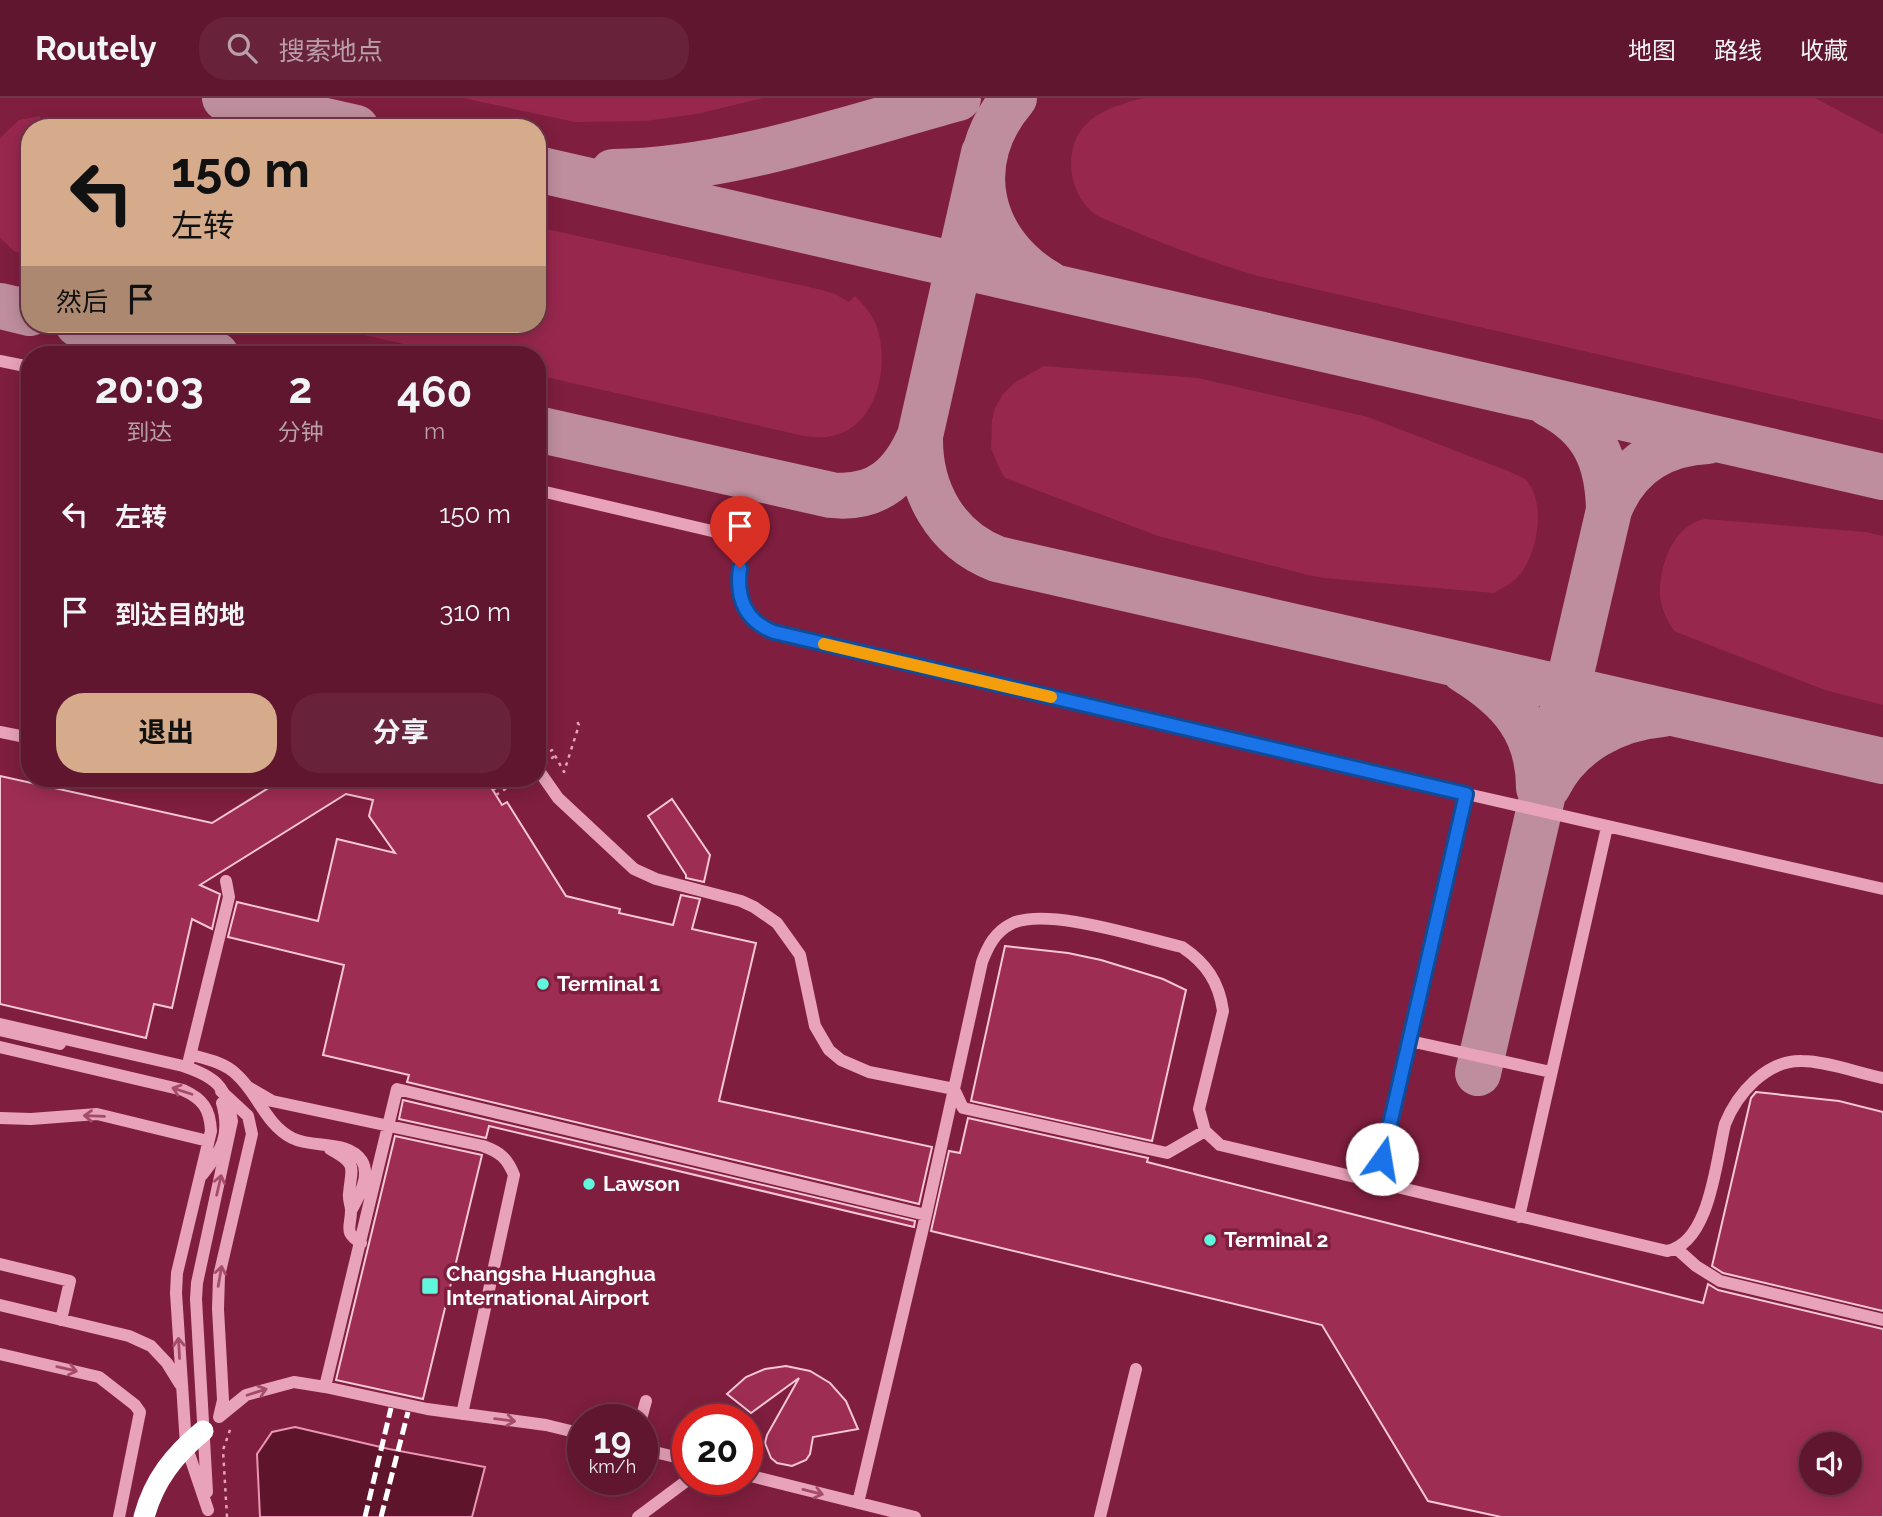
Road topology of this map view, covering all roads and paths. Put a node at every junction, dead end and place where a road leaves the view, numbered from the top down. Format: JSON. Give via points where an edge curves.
{"nodes":[{"id":1,"x":0,"y":361,"type":"edge"},
{"id":2,"x":21,"y":365,"type":"edge"},
{"id":3,"x":546,"y":492,"type":"edge"},
{"id":4,"x":575,"y":718,"type":"dead end"},
{"id":5,"x":0,"y":732,"type":"edge"},
{"id":6,"x":21,"y":736,"type":"edge"},
{"id":7,"x":546,"y":754,"type":"edge"},
{"id":8,"x":555,"y":756,"type":"junction"},
{"id":9,"x":546,"y":762,"type":"edge"},
{"id":10,"x":546,"y":781,"type":"edge"},
{"id":11,"x":497,"y":787,"type":"edge"},
{"id":12,"x":508,"y":787,"type":"edge"},
{"id":13,"x":493,"y":790,"type":"dead end"},
{"id":14,"x":1466,"y":794,"type":"junction"},
{"id":15,"x":496,"y":795,"type":"dead end"},
{"id":16,"x":1607,"y":827,"type":"junction"},
{"id":17,"x":226,"y":881,"type":"dead end"},
{"id":18,"x":1883,"y":888,"type":"edge"},
{"id":19,"x":0,"y":1021,"type":"edge"},
{"id":20,"x":0,"y":1030,"type":"edge"},
{"id":21,"x":1410,"y":1041,"type":"junction"},
{"id":22,"x":0,"y":1047,"type":"edge"},
{"id":23,"x":190,"y":1059,"type":"junction"},
{"id":24,"x":1552,"y":1072,"type":"junction"},
{"id":25,"x":1883,"y":1078,"type":"edge"},
{"id":26,"x":213,"y":1083,"type":"junction"},
{"id":27,"x":248,"y":1087,"type":"junction"},
{"id":28,"x":954,"y":1089,"type":"junction"},
{"id":29,"x":0,"y":1118,"type":"edge"},
{"id":30,"x":389,"y":1125,"type":"junction"},
{"id":31,"x":1205,"y":1131,"type":"junction"},
{"id":32,"x":208,"y":1141,"type":"junction"},
{"id":33,"x":200,"y":1178,"type":"junction"},
{"id":34,"x":1377,"y":1183,"type":"junction"},
{"id":35,"x":926,"y":1215,"type":"junction"},
{"id":36,"x":1519,"y":1217,"type":"junction"},
{"id":37,"x":361,"y":1243,"type":"junction"},
{"id":38,"x":1677,"y":1249,"type":"junction"},
{"id":39,"x":0,"y":1264,"type":"edge"},
{"id":40,"x":0,"y":1305,"type":"edge"},
{"id":41,"x":61,"y":1320,"type":"junction"},
{"id":42,"x":1883,"y":1320,"type":"edge"},
{"id":43,"x":0,"y":1354,"type":"edge"},
{"id":44,"x":1136,"y":1369,"type":"dead end"},
{"id":45,"x":180,"y":1385,"type":"junction"},
{"id":46,"x":325,"y":1387,"type":"junction"},
{"id":47,"x":646,"y":1401,"type":"dead end"},
{"id":48,"x":645,"y":1404,"type":"edge"},
{"id":49,"x":462,"y":1414,"type":"junction"},
{"id":50,"x":219,"y":1416,"type":"junction"},
{"id":51,"x":231,"y":1426,"type":"dead end"},
{"id":52,"x":567,"y":1430,"type":"edge"},
{"id":53,"x":202,"y":1431,"type":"junction"},
{"id":54,"x":186,"y":1445,"type":"junction"},
{"id":55,"x":763,"y":1479,"type":"edge"},
{"id":56,"x":672,"y":1492,"type":"edge"},
{"id":57,"x":858,"y":1503,"type":"junction"},
{"id":58,"x":209,"y":1514,"type":"edge"},
{"id":59,"x":144,"y":1515,"type":"edge"},
{"id":60,"x":119,"y":1517,"type":"edge"},
{"id":61,"x":227,"y":1517,"type":"edge"},
{"id":62,"x":638,"y":1517,"type":"edge"},
{"id":63,"x":915,"y":1517,"type":"edge"},
{"id":64,"x":1100,"y":1517,"type":"edge"}],
"edges":[{"from":1,"to":2,"type":"street"},
{"from":3,"to":14,"type":"street","via":[[727,537],[739,558],[745,608],[756,624],[774,632]]},
{"from":4,"to":8,"type":"path","via":[[579,725],[565,772]]},
{"from":5,"to":6,"type":"street"},
{"from":7,"to":8,"type":"path","via":[[552,750]]},
{"from":8,"to":9,"type":"path","bridge":true},
{"from":10,"to":28,"type":"street","via":[[558,798],[634,869],[741,901],[776,923],[800,955],[815,1026],[841,1060],[869,1072]]},
{"from":11,"to":13,"type":"path"},
{"from":12,"to":15,"type":"path"},
{"from":14,"to":16,"type":"street"},
{"from":14,"to":21,"type":"street"},
{"from":16,"to":18,"type":"street"},
{"from":16,"to":24,"type":"street"},
{"from":17,"to":23,"type":"street","via":[[229,897]]},
{"from":19,"to":23,"type":"street"},
{"from":53,"to":19,"type":"street","one_way":true,"bridge":true,"via":[[195,1299],[232,1121],[221,1086],[208,1074],[183,1066]]},
{"from":20,"to":26,"type":"street","via":[[184,1072]]},
{"from":21,"to":24,"type":"street"},
{"from":21,"to":34,"type":"street"},
{"from":32,"to":22,"type":"street","one_way":true,"via":[[210,1115],[205,1104],[183,1090]]},
{"from":23,"to":26,"type":"street"},
{"from":23,"to":27,"type":"street","via":[[228,1068]]},
{"from":24,"to":36,"type":"street"},
{"from":25,"to":38,"type":"street","via":[[1802,1060],[1775,1067],[1751,1083],[1725,1124],[1700,1223]]},
{"from":26,"to":33,"type":"street","via":[[225,1116],[225,1136],[220,1153]]},
{"from":50,"to":26,"type":"street","one_way":true,"via":[[223,1400],[219,1276],[252,1134],[248,1116]]},
{"from":27,"to":30,"type":"street","via":[[272,1101]]},
{"from":27,"to":37,"type":"street","via":[[276,1127],[292,1138],[343,1147],[360,1158],[365,1167],[348,1228]]},
{"from":28,"to":31,"type":"street","via":[[962,1108],[1167,1153]]},
{"from":28,"to":31,"type":"street","via":[[988,946],[1011,924],[1061,918],[1182,947],[1208,970],[1223,1011],[1199,1109]]},
{"from":28,"to":35,"type":"street"},
{"from":32,"to":29,"type":"street","one_way":true,"via":[[97,1114]]},
{"from":30,"to":35,"type":"street","via":[[397,1089]]},
{"from":30,"to":37,"type":"street"},
{"from":30,"to":49,"type":"street","via":[[498,1152],[514,1175]]},
{"from":31,"to":34,"type":"street","via":[[1232,1149]]},
{"from":32,"to":33,"type":"street"},
{"from":45,"to":33,"type":"street","one_way":true,"via":[[177,1273]]},
{"from":34,"to":36,"type":"street"},
{"from":35,"to":57,"type":"street"},
{"from":36,"to":38,"type":"street","via":[[1656,1249]]},
{"from":37,"to":46,"type":"street"},
{"from":38,"to":42,"type":"street","via":[[1720,1281]]},
{"from":39,"to":41,"type":"street","via":[[71,1281]]},
{"from":40,"to":41,"type":"street"},
{"from":41,"to":45,"type":"street","via":[[129,1336],[150,1346]]},
{"from":43,"to":60,"type":"street","one_way":true,"via":[[99,1377],[135,1405],[140,1412]]},
{"from":44,"to":64,"type":"street"},
{"from":45,"to":54,"type":"street"},
{"from":46,"to":49,"type":"street"},
{"from":50,"to":46,"type":"street","one_way":true,"via":[[246,1395],[265,1389],[294,1382]]},
{"from":47,"to":48,"type":"street"},
{"from":49,"to":52,"type":"street","one_way":true},
{"from":50,"to":53,"type":"street"},
{"from":51,"to":61,"type":"path","via":[[223,1450]]},
{"from":53,"to":54,"type":"highway"},
{"from":53,"to":58,"type":"street"},
{"from":54,"to":58,"type":"street"},
{"from":54,"to":59,"type":"highway","via":[[167,1464]]},
{"from":55,"to":57,"type":"street","one_way":true},
{"from":56,"to":62,"type":"street"},
{"from":57,"to":63,"type":"street"}]}
